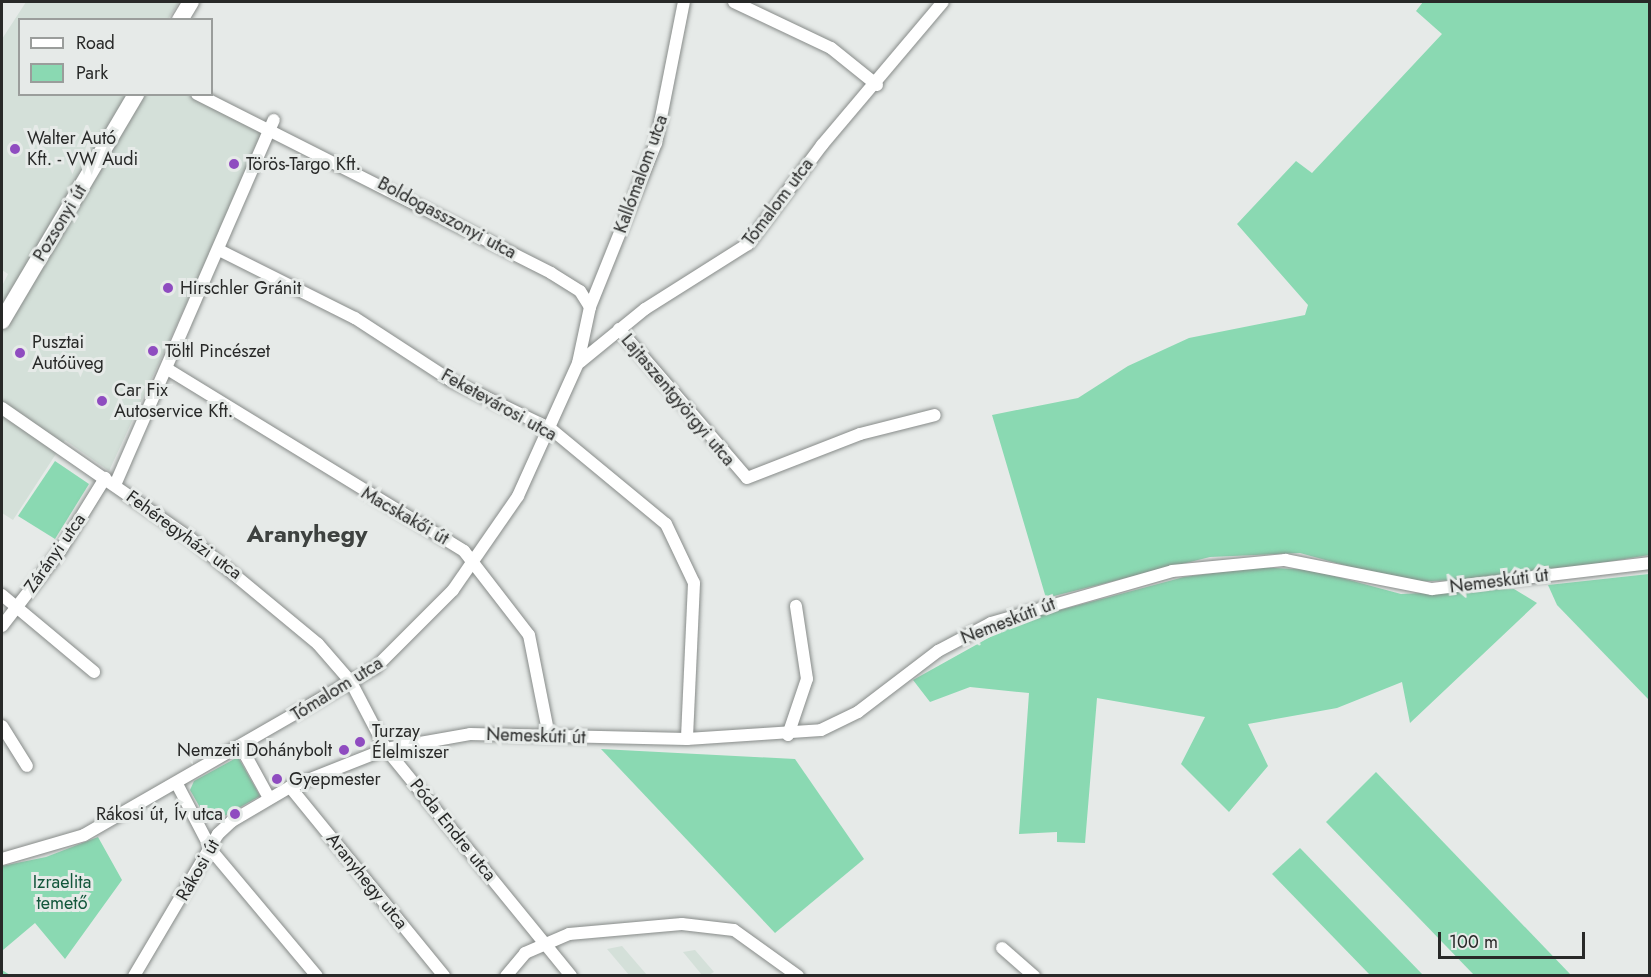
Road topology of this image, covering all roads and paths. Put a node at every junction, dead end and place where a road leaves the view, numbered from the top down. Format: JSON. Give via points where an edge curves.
{"nodes":[{"id":1,"x":191,"y":2,"type":"edge"},
{"id":2,"x":684,"y":2,"type":"edge"},
{"id":3,"x":734,"y":2,"type":"edge"},
{"id":4,"x":943,"y":2,"type":"edge"},
{"id":5,"x":181,"y":18,"type":"edge"},
{"id":6,"x":877,"y":85,"type":"junction"},
{"id":7,"x":135,"y":96,"type":"edge"},
{"id":8,"x":202,"y":96,"type":"edge"},
{"id":9,"x":273,"y":124,"type":"junction"},
{"id":10,"x":219,"y":250,"type":"junction"},
{"id":11,"x":590,"y":307,"type":"junction"},
{"id":12,"x":2,"y":321,"type":"edge"},
{"id":13,"x":619,"y":328,"type":"junction"},
{"id":14,"x":578,"y":363,"type":"junction"},
{"id":15,"x":169,"y":370,"type":"junction"},
{"id":16,"x":2,"y":408,"type":"edge"},
{"id":17,"x":935,"y":415,"type":"dead end"},
{"id":18,"x":551,"y":429,"type":"junction"},
{"id":19,"x":110,"y":481,"type":"junction"},
{"id":20,"x":474,"y":562,"type":"junction"},
{"id":21,"x":1650,"y":563,"type":"edge"},
{"id":22,"x":2,"y":595,"type":"edge"},
{"id":23,"x":18,"y":605,"type":"junction"},
{"id":24,"x":796,"y":606,"type":"dead end"},
{"id":25,"x":2,"y":626,"type":"edge"},
{"id":26,"x":94,"y":672,"type":"dead end"},
{"id":27,"x":351,"y":682,"type":"junction"},
{"id":28,"x":2,"y":726,"type":"edge"},
{"id":29,"x":788,"y":735,"type":"junction"},
{"id":30,"x":549,"y":736,"type":"junction"},
{"id":31,"x":687,"y":739,"type":"junction"},
{"id":32,"x":241,"y":747,"type":"junction"},
{"id":33,"x":386,"y":748,"type":"junction"},
{"id":34,"x":27,"y":766,"type":"dead end"},
{"id":35,"x":177,"y":784,"type":"junction"},
{"id":36,"x":290,"y":787,"type":"junction"},
{"id":37,"x":269,"y":798,"type":"junction"},
{"id":38,"x":212,"y":851,"type":"junction"},
{"id":39,"x":2,"y":859,"type":"edge"},
{"id":40,"x":545,"y":943,"type":"junction"},
{"id":41,"x":1002,"y":948,"type":"dead end"},
{"id":42,"x":311,"y":973,"type":"edge"},
{"id":43,"x":134,"y":975,"type":"edge"},
{"id":44,"x":444,"y":975,"type":"edge"},
{"id":45,"x":506,"y":975,"type":"edge"},
{"id":46,"x":571,"y":975,"type":"edge"},
{"id":47,"x":798,"y":975,"type":"edge"},
{"id":48,"x":1034,"y":975,"type":"edge"}],
"edges":[{"from":1,"to":5,"type":"main road"},
{"from":2,"to":11,"type":"street","name":"Kallómalom utca","via":[[656,143]]},
{"from":3,"to":6,"type":"street","via":[[831,48]]},
{"from":4,"to":6,"type":"street","name":"Tómalom utca"},
{"from":6,"to":13,"type":"street","name":"Tómalom utca","via":[[822,145],[748,244]]},
{"from":7,"to":12,"type":"main road","name":"Pozsonyi út"},
{"from":8,"to":9,"type":"street","name":"Boldogasszonyi utca"},
{"from":9,"to":10,"type":"street","name":"Zárányi utca"},
{"from":9,"to":11,"type":"street","name":"Boldogasszonyi utca","via":[[570,283]]},
{"from":10,"to":15,"type":"street","name":"Zárányi utca"},
{"from":10,"to":18,"type":"street","name":"Feketevárosi utca","via":[[355,318],[450,380]]},
{"from":11,"to":14,"type":"street","name":"Tómalom utca"},
{"from":13,"to":14,"type":"street","name":"Tómalom utca"},
{"from":13,"to":17,"type":"street","name":"Lajtaszentgyörgyi utca","via":[[737,471],[747,478],[860,434]]},
{"from":14,"to":18,"type":"street","name":"Tómalom utca"},
{"from":15,"to":19,"type":"street","name":"Zárányi utca"},
{"from":15,"to":20,"type":"street","name":"Macskakői út"},
{"from":16,"to":19,"type":"street","name":"Fehéregyházi utca"},
{"from":18,"to":20,"type":"street","name":"Tómalom utca","via":[[518,496]]},
{"from":18,"to":31,"type":"street","name":"Feketevárosi utca","via":[[660,518],[687,563],[694,583]]},
{"from":19,"to":23,"type":"street","name":"Zárányi utca"},
{"from":19,"to":27,"type":"street","name":"Fehéregyházi utca","via":[[269,598]]},
{"from":20,"to":27,"type":"street","name":"Tómalom utca","via":[[426,622],[375,668]]},
{"from":20,"to":30,"type":"street","name":"Macskakői út","via":[[529,635]]},
{"from":21,"to":29,"type":"street","name":"Nemeskúti út","via":[[1432,589],[1286,560],[1172,571],[991,623],[930,656],[846,720]]},
{"from":22,"to":23,"type":"street"},
{"from":23,"to":25,"type":"street","name":"Zárányi utca"},
{"from":23,"to":26,"type":"street"},
{"from":24,"to":29,"type":"street","via":[[807,679]]},
{"from":27,"to":32,"type":"street","name":"Tómalom utca"},
{"from":27,"to":33,"type":"street","name":"Póda Endre utca"},
{"from":28,"to":34,"type":"street"},
{"from":29,"to":31,"type":"street","name":"Nemeskúti út"},
{"from":30,"to":31,"type":"street","name":"Nemeskúti út"},
{"from":30,"to":33,"type":"street","name":"Nemeskúti út","via":[[470,734]]},
{"from":32,"to":35,"type":"street","name":"Tómalom utca"},
{"from":32,"to":37,"type":"street"},
{"from":33,"to":36,"type":"street","name":"Rákosi út"},
{"from":33,"to":40,"type":"street","name":"Póda Endre utca"},
{"from":35,"to":38,"type":"street"},
{"from":35,"to":39,"type":"street","name":"Tómalom utca","via":[[84,835]]},
{"from":36,"to":37,"type":"street","name":"Rákosi út"},
{"from":36,"to":44,"type":"street","name":"Aranyhegy utca"},
{"from":37,"to":38,"type":"street","name":"Rákosi út","via":[[232,820]]},
{"from":38,"to":42,"type":"street"},
{"from":38,"to":43,"type":"street","name":"Rákosi út"},
{"from":40,"to":45,"type":"street","via":[[525,953]]},
{"from":40,"to":46,"type":"street","name":"Póda Endre utca"},
{"from":40,"to":47,"type":"street","via":[[600,928],[711,926],[756,941]]},
{"from":41,"to":48,"type":"street"}]}
